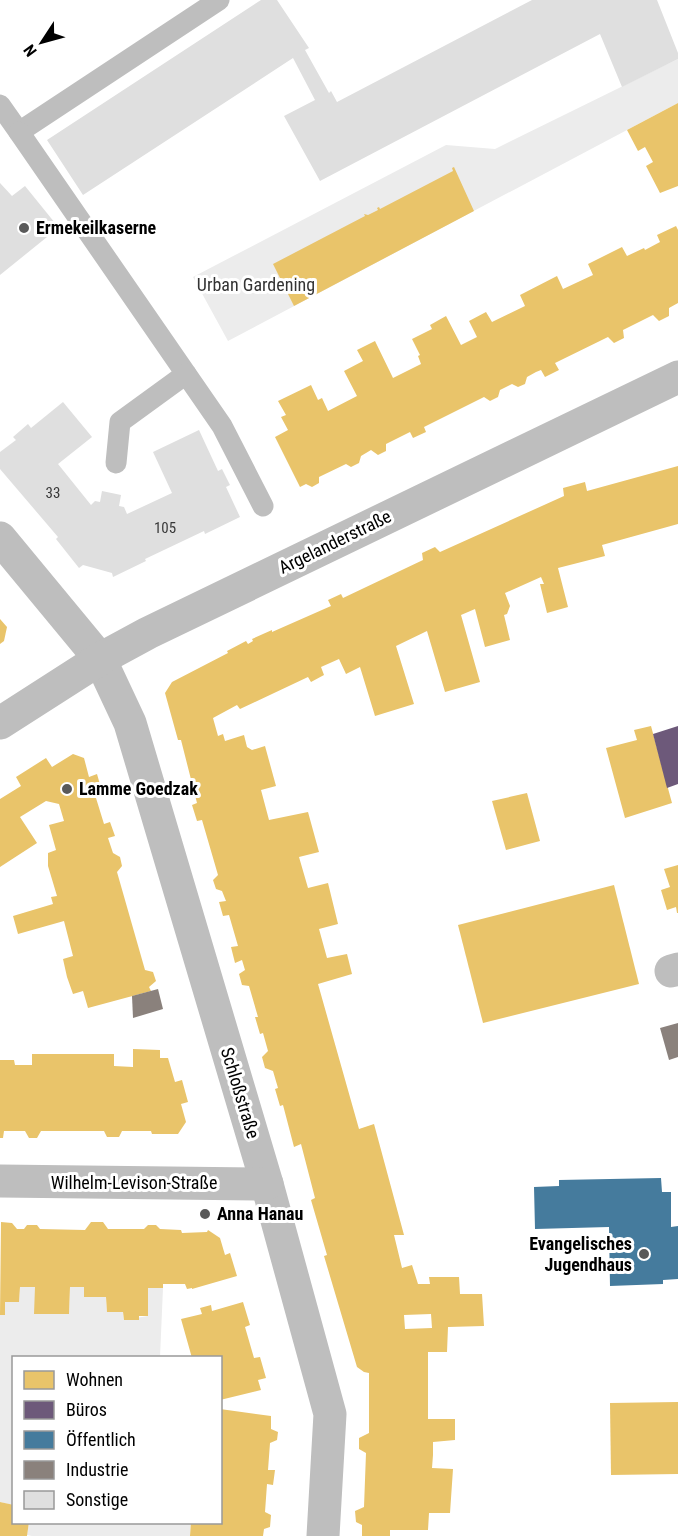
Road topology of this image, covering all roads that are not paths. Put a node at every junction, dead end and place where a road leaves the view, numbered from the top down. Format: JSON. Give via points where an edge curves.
{"nodes":[{"id":1,"x":219,"y":0,"type":"edge"},
{"id":2,"x":0,"y":105,"type":"edge"},
{"id":3,"x":20,"y":132,"type":"junction"},
{"id":4,"x":186,"y":374,"type":"junction"},
{"id":5,"x":678,"y":377,"type":"edge"},
{"id":6,"x":116,"y":463,"type":"dead end"},
{"id":7,"x":262,"y":506,"type":"dead end"},
{"id":8,"x":0,"y":538,"type":"edge"},
{"id":9,"x":100,"y":659,"type":"junction"},
{"id":10,"x":0,"y":723,"type":"edge"},
{"id":11,"x":0,"y":1181,"type":"edge"},
{"id":12,"x":267,"y":1184,"type":"junction"},
{"id":13,"x":323,"y":1536,"type":"edge"}],
"edges":[{"from":1,"to":3,"type":"lane"},
{"from":2,"to":3,"type":"lane"},
{"from":3,"to":4,"type":"lane"},
{"from":4,"to":6,"type":"lane","via":[[120,422]]},
{"from":4,"to":7,"type":"lane","via":[[222,426]]},
{"from":5,"to":9,"type":"street","name":"Argelanderstraße"},
{"from":8,"to":9,"type":"street","name":"Schloßstraße"},
{"from":9,"to":10,"type":"street","name":"Argelanderstraße"},
{"from":9,"to":12,"type":"street","name":"Schloßstraße","via":[[130,723]]},
{"from":11,"to":12,"type":"street","name":"Wilhelm-Levison-Straße"},
{"from":12,"to":13,"type":"street","name":"Schloßstraße","via":[[330,1414]]}]}
